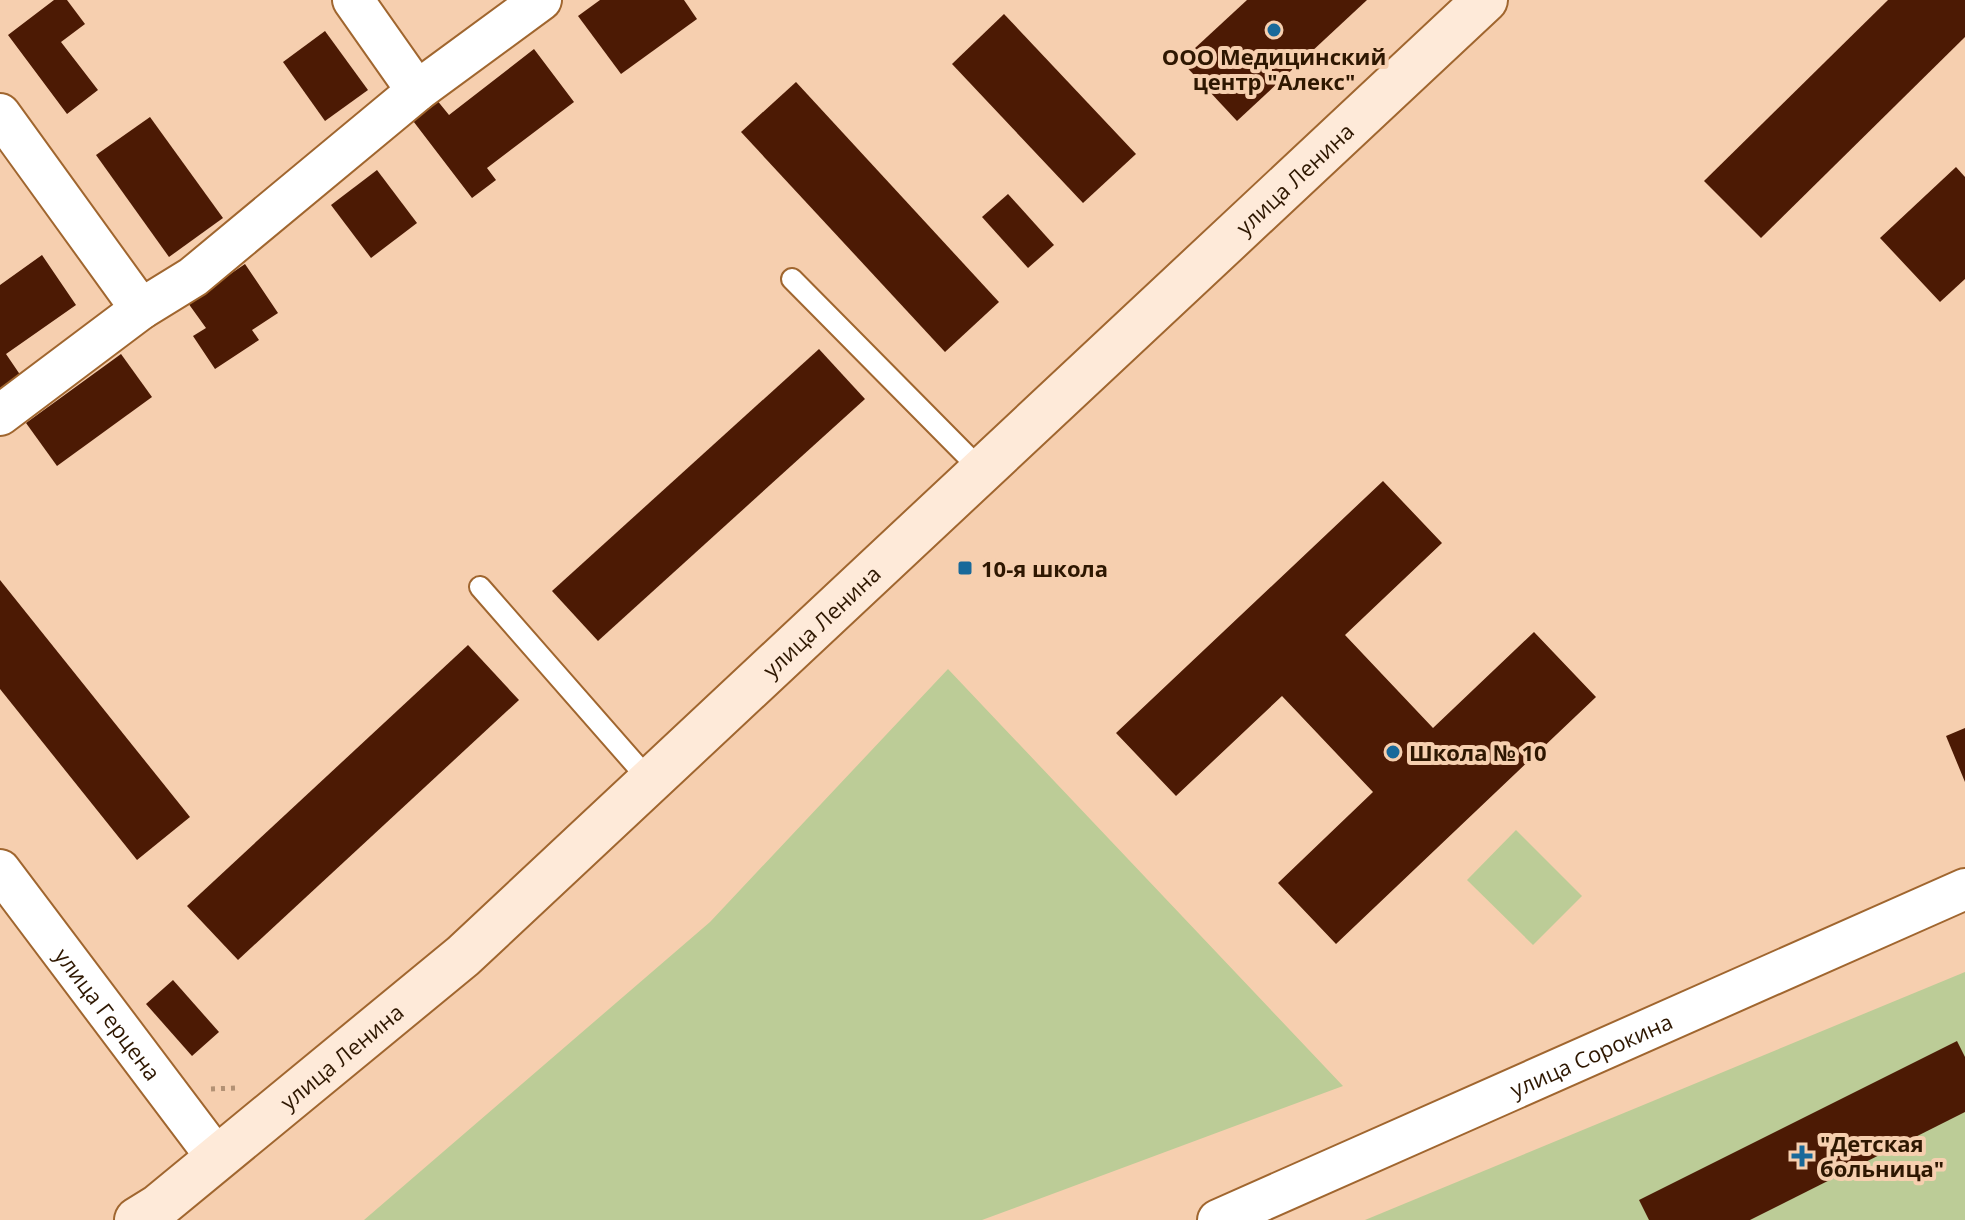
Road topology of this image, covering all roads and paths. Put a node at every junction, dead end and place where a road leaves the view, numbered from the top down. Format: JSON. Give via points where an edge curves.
{"nodes":[{"id":1,"x":353,"y":0,"type":"edge"},
{"id":2,"x":541,"y":0,"type":"edge"},
{"id":3,"x":1485,"y":0,"type":"edge"},
{"id":4,"x":417,"y":91,"type":"junction"},
{"id":5,"x":0,"y":114,"type":"edge"},
{"id":6,"x":792,"y":279,"type":"dead end"},
{"id":7,"x":141,"y":309,"type":"junction"},
{"id":8,"x":0,"y":415,"type":"edge"},
{"id":9,"x":982,"y":471,"type":"junction"},
{"id":10,"x":480,"y":587,"type":"dead end"},
{"id":11,"x":650,"y":781,"type":"junction"},
{"id":12,"x":0,"y":870,"type":"edge"},
{"id":13,"x":1965,"y":889,"type":"edge"},
{"id":14,"x":217,"y":1158,"type":"junction"},
{"id":15,"x":155,"y":1216,"type":"edge"},
{"id":16,"x":1218,"y":1220,"type":"edge"}],
"edges":[{"from":1,"to":4,"type":"street"},
{"from":2,"to":4,"type":"street"},
{"from":3,"to":9,"type":"main road","name":"улица Ленина"},
{"from":4,"to":7,"type":"street","via":[[193,277]]},
{"from":5,"to":7,"type":"street"},
{"from":6,"to":9,"type":"lane"},
{"from":7,"to":8,"type":"street"},
{"from":9,"to":11,"type":"main road","name":"улица Ленина"},
{"from":10,"to":11,"type":"lane"},
{"from":11,"to":14,"type":"main road","name":"улица Ленина","via":[[463,956]]},
{"from":12,"to":14,"type":"street","name":"улица Герцена"},
{"from":13,"to":16,"type":"street","name":"улица Сорокина"},
{"from":14,"to":15,"type":"main road","name":"улица Ленина"}]}
